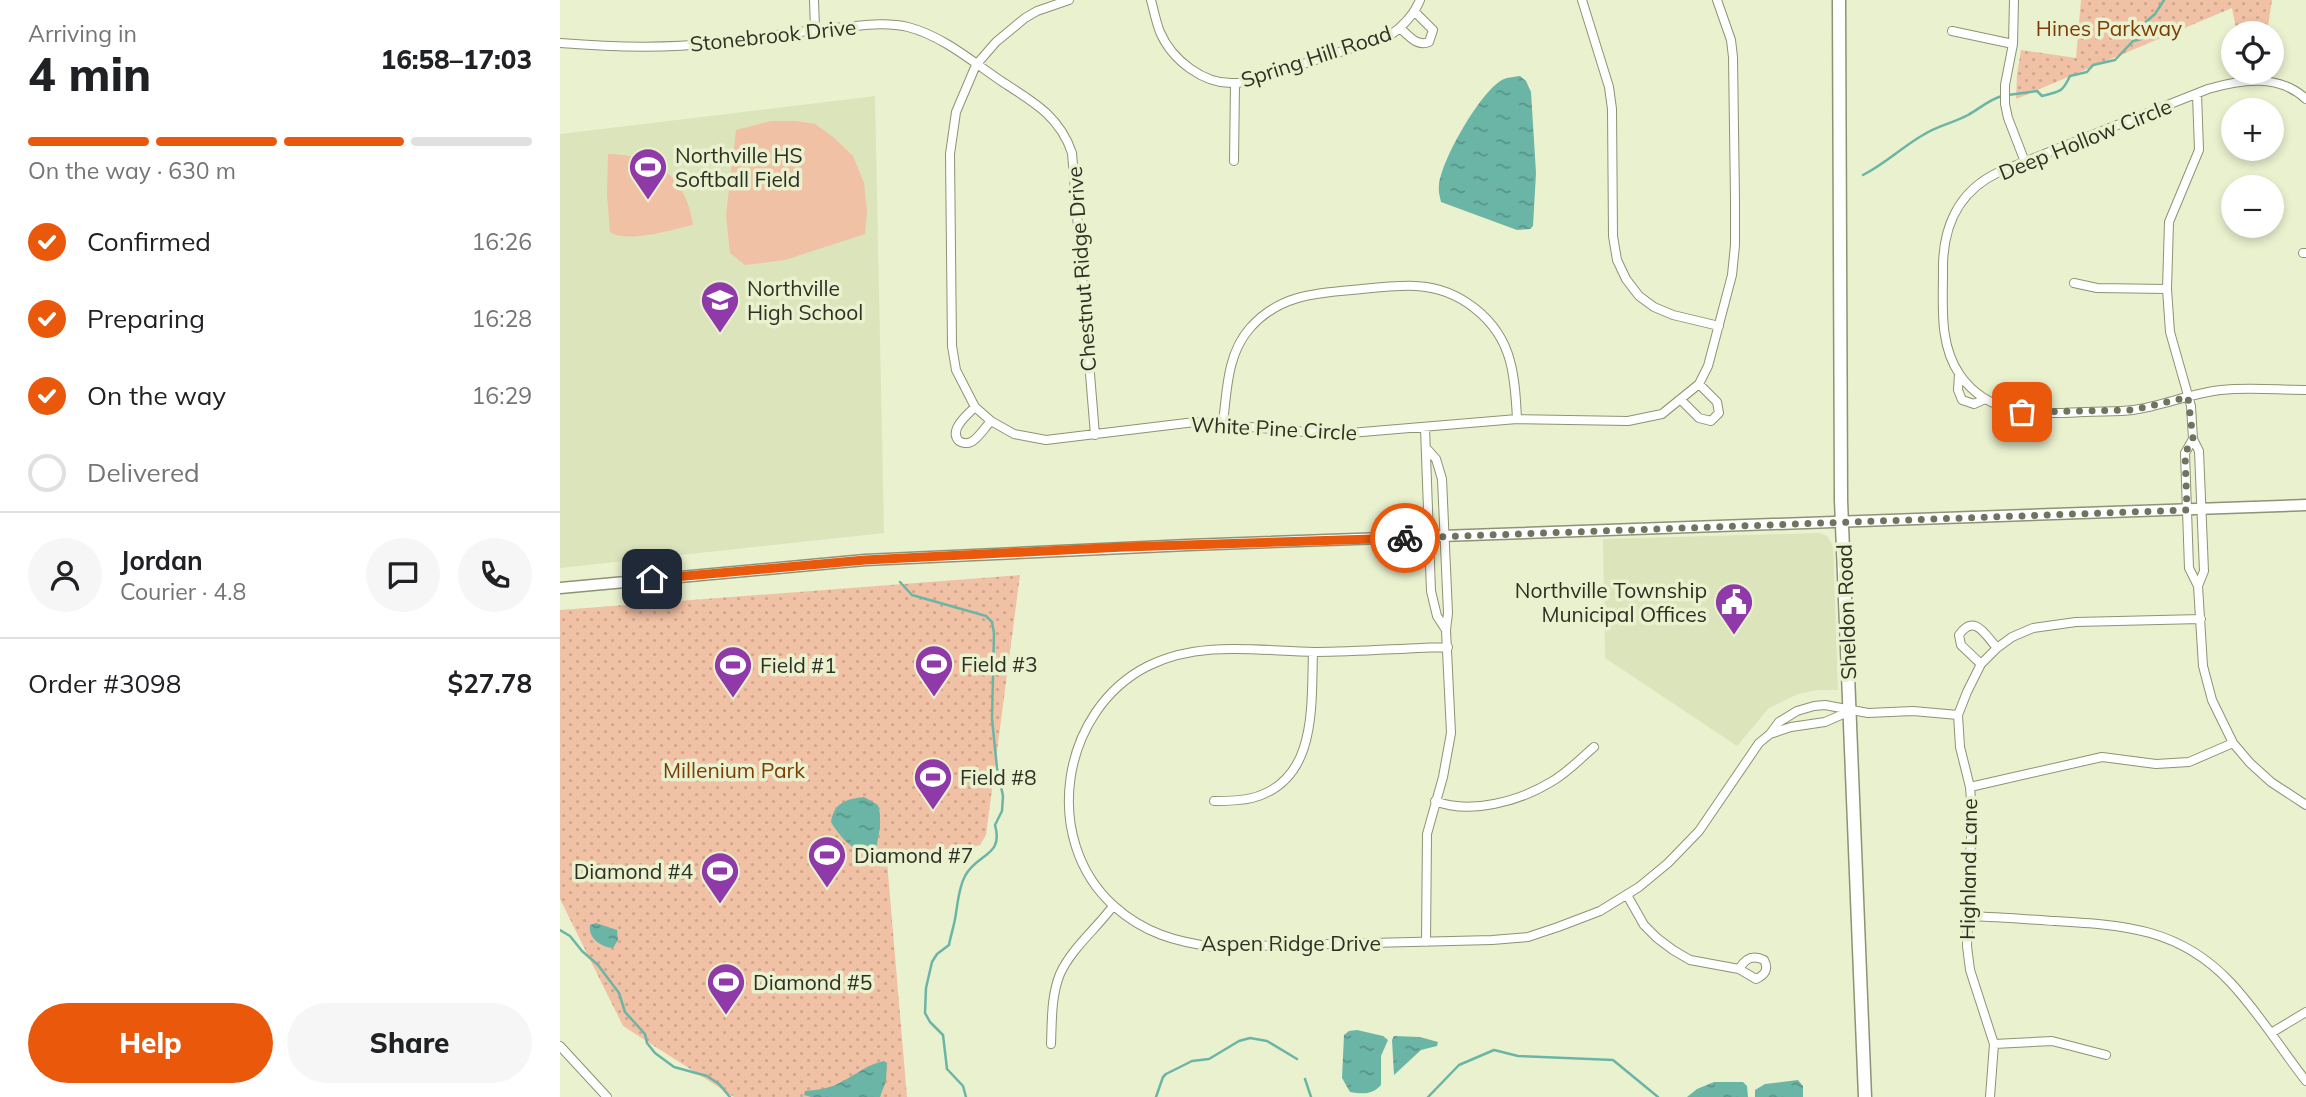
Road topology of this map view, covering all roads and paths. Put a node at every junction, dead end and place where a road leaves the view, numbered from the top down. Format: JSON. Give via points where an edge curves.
{"nodes":[{"id":1,"x":814,"y":0,"type":"edge"},
{"id":2,"x":1069,"y":0,"type":"edge"},
{"id":3,"x":1151,"y":0,"type":"edge"},
{"id":4,"x":1420,"y":0,"type":"edge"},
{"id":5,"x":1582,"y":0,"type":"edge"},
{"id":6,"x":1717,"y":0,"type":"edge"},
{"id":7,"x":1839,"y":0,"type":"edge"},
{"id":8,"x":2014,"y":0,"type":"edge"},
{"id":9,"x":1415,"y":11,"type":"junction"},
{"id":10,"x":1400,"y":28,"type":"junction"},
{"id":11,"x":815,"y":29,"type":"junction"},
{"id":12,"x":1952,"y":31,"type":"dead end"},
{"id":13,"x":560,"y":43,"type":"edge"},
{"id":14,"x":2013,"y":44,"type":"junction"},
{"id":15,"x":976,"y":65,"type":"junction"},
{"id":16,"x":1235,"y":83,"type":"junction"},
{"id":17,"x":2197,"y":94,"type":"junction"},
{"id":18,"x":2306,"y":99,"type":"edge"},
{"id":19,"x":1234,"y":161,"type":"dead end"},
{"id":20,"x":2025,"y":162,"type":"junction"},
{"id":21,"x":2074,"y":284,"type":"dead end"},
{"id":22,"x":2167,"y":289,"type":"junction"},
{"id":23,"x":1720,"y":326,"type":"junction"},
{"id":24,"x":1959,"y":374,"type":"junction"},
{"id":25,"x":1699,"y":384,"type":"junction"},
{"id":26,"x":2306,"y":390,"type":"edge"},
{"id":27,"x":2188,"y":397,"type":"junction"},
{"id":28,"x":1985,"y":399,"type":"junction"},
{"id":29,"x":1681,"y":400,"type":"junction"},
{"id":30,"x":975,"y":407,"type":"junction"},
{"id":31,"x":1517,"y":419,"type":"junction"},
{"id":32,"x":991,"y":421,"type":"junction"},
{"id":33,"x":1223,"y":423,"type":"junction"},
{"id":34,"x":1426,"y":428,"type":"junction"},
{"id":35,"x":1095,"y":435,"type":"junction"},
{"id":36,"x":2193,"y":439,"type":"junction"},
{"id":37,"x":1428,"y":450,"type":"junction"},
{"id":38,"x":2306,"y":505,"type":"edge"},
{"id":39,"x":2201,"y":509,"type":"junction"},
{"id":40,"x":2187,"y":510,"type":"junction"},
{"id":41,"x":1843,"y":522,"type":"junction"},
{"id":42,"x":1445,"y":536,"type":"junction"},
{"id":43,"x":1429,"y":537,"type":"junction"},
{"id":44,"x":2198,"y":586,"type":"junction"},
{"id":45,"x":560,"y":588,"type":"edge"},
{"id":46,"x":2201,"y":619,"type":"junction"},
{"id":47,"x":1446,"y":630,"type":"junction"},
{"id":48,"x":1448,"y":647,"type":"junction"},
{"id":49,"x":1997,"y":648,"type":"junction"},
{"id":50,"x":1313,"y":652,"type":"junction"},
{"id":51,"x":1981,"y":664,"type":"junction"},
{"id":52,"x":1850,"y":711,"type":"junction"},
{"id":53,"x":1958,"y":715,"type":"junction"},
{"id":54,"x":1770,"y":734,"type":"junction"},
{"id":55,"x":2233,"y":743,"type":"junction"},
{"id":56,"x":1594,"y":747,"type":"dead end"},
{"id":57,"x":1970,"y":787,"type":"junction"},
{"id":58,"x":1214,"y":801,"type":"dead end"},
{"id":59,"x":1435,"y":801,"type":"junction"},
{"id":60,"x":2306,"y":805,"type":"edge"},
{"id":61,"x":1627,"y":895,"type":"junction"},
{"id":62,"x":1113,"y":905,"type":"junction"},
{"id":63,"x":1968,"y":916,"type":"junction"},
{"id":64,"x":1426,"y":942,"type":"junction"},
{"id":65,"x":1738,"y":969,"type":"dead end"},
{"id":66,"x":2306,"y":1012,"type":"edge"},
{"id":67,"x":2271,"y":1033,"type":"junction"},
{"id":68,"x":1051,"y":1044,"type":"dead end"},
{"id":69,"x":1994,"y":1044,"type":"junction"},
{"id":70,"x":560,"y":1046,"type":"edge"},
{"id":71,"x":2106,"y":1055,"type":"dead end"},
{"id":72,"x":2306,"y":1081,"type":"edge"},
{"id":73,"x":607,"y":1097,"type":"edge"},
{"id":74,"x":1865,"y":1097,"type":"edge"},
{"id":75,"x":1990,"y":1097,"type":"edge"}],
"edges":[{"from":1,"to":11,"type":"street"},
{"from":2,"to":15,"type":"street","name":"White Pine Circle","via":[[1025,18]]},
{"from":3,"to":16,"type":"street","name":"Spring Hill Road","via":[[1161,34],[1179,59],[1212,80]]},
{"from":4,"to":9,"type":"street","name":"Spring Hill Road"},
{"from":5,"to":23,"type":"street","via":[[1612,109],[1617,260],[1639,296],[1654,307]]},
{"from":6,"to":23,"type":"street","name":"White Pine Circle","via":[[1733,57],[1735,199],[1734,259]]},
{"from":7,"to":41,"type":"main road","name":"Sheldon Road"},
{"from":8,"to":14,"type":"street"},
{"from":9,"to":10,"type":"street","name":"Spring Hill Road"},
{"from":9,"to":10,"type":"street","name":"Spring Hill Road","via":[[1433,30],[1429,42],[1416,42]]},
{"from":10,"to":16,"type":"street","name":"Spring Hill Road","via":[[1389,36]]},
{"from":11,"to":13,"type":"street","name":"Stonebrook Drive","via":[[710,44],[610,47]]},
{"from":11,"to":15,"type":"street","name":"Stonebrook Drive","via":[[905,26],[934,36]]},
{"from":12,"to":14,"type":"street"},
{"from":14,"to":20,"type":"street","via":[[2005,104]]},
{"from":15,"to":30,"type":"street","name":"White Pine Circle","via":[[956,112],[950,153],[952,352]]},
{"from":15,"to":35,"type":"street","name":"Chestnut Ridge Drive","via":[[1049,113],[1068,142],[1074,168]]},
{"from":16,"to":19,"type":"street"},
{"from":17,"to":18,"type":"street","name":"Deep Hollow Circle","via":[[2259,80],[2280,84]]},
{"from":17,"to":20,"type":"street","name":"Deep Hollow Circle"},
{"from":17,"to":22,"type":"street","via":[[2199,150],[2169,222]]},
{"from":20,"to":24,"type":"street","name":"Deep Hollow Circle","via":[[1978,185],[1958,206],[1948,227],[1942,258],[1944,325],[1947,347]]},
{"from":21,"to":22,"type":"street"},
{"from":22,"to":27,"type":"street","via":[[2170,332]]},
{"from":23,"to":25,"type":"street","name":"White Pine Circle"},
{"from":24,"to":28,"type":"street","name":"Deep Hollow Circle"},
{"from":24,"to":28,"type":"street","name":"Deep Hollow Circle","via":[[1962,400],[1974,404]]},
{"from":25,"to":29,"type":"street","name":"White Pine Circle"},
{"from":25,"to":29,"type":"street","via":[[1717,401],[1719,413],[1711,421],[1699,418]]},
{"from":26,"to":27,"type":"street","name":"Deep Hollow Circle","via":[[2223,390]]},
{"from":27,"to":28,"type":"street","name":"Deep Hollow Circle","via":[[2133,410],[2040,413],[2013,411]]},
{"from":27,"to":36,"type":"street"},
{"from":29,"to":31,"type":"street","name":"White Pine Circle","via":[[1662,414],[1628,421]]},
{"from":30,"to":32,"type":"street","name":"White Pine Circle"},
{"from":30,"to":32,"type":"street","via":[[958,425],[959,441],[973,441]]},
{"from":31,"to":33,"type":"street","via":[[1510,358],[1493,325],[1465,301],[1414,286],[1307,294],[1270,311],[1250,328],[1233,359]]},
{"from":31,"to":34,"type":"street","name":"White Pine Circle"},
{"from":32,"to":35,"type":"street","name":"White Pine Circle","via":[[1033,439]]},
{"from":33,"to":34,"type":"street","name":"White Pine Circle","via":[[1329,433]]},
{"from":33,"to":35,"type":"street","name":"White Pine Circle","via":[[1195,422]]},
{"from":34,"to":37,"type":"street"},
{"from":36,"to":39,"type":"street","via":[[2199,451]]},
{"from":36,"to":40,"type":"street","via":[[2185,453]]},
{"from":37,"to":42,"type":"street","via":[[1443,479]]},
{"from":37,"to":43,"type":"street"},
{"from":38,"to":39,"type":"street"},
{"from":39,"to":40,"type":"street"},
{"from":39,"to":44,"type":"street","via":[[2204,570]]},
{"from":40,"to":41,"type":"street"},
{"from":40,"to":44,"type":"street","via":[[2189,568]]},
{"from":41,"to":42,"type":"street"},
{"from":41,"to":52,"type":"main road","name":"Sheldon Road"},
{"from":42,"to":43,"type":"street"},
{"from":42,"to":47,"type":"street"},
{"from":43,"to":45,"type":"street","via":[[865,560]]},
{"from":43,"to":47,"type":"street","via":[[1431,591]]},
{"from":44,"to":46,"type":"street"},
{"from":46,"to":49,"type":"street","name":"Highland Lane","via":[[2050,625]]},
{"from":46,"to":55,"type":"street","via":[[2203,666],[2212,701]]},
{"from":47,"to":48,"type":"street"},
{"from":48,"to":50,"type":"street","name":"Aspen Ridge Drive"},
{"from":48,"to":59,"type":"street","via":[[1451,733]]},
{"from":49,"to":51,"type":"street","name":"Highland Lane"},
{"from":49,"to":51,"type":"street","via":[[1978,626],[1964,628],[1959,635],[1961,645]]},
{"from":50,"to":58,"type":"street","via":[[1308,738],[1296,766],[1264,794]]},
{"from":50,"to":62,"type":"street","name":"Aspen Ridge Drive","via":[[1248,648],[1180,654],[1136,672],[1103,702],[1074,754],[1069,819],[1082,860]]},
{"from":51,"to":53,"type":"street","name":"Highland Lane"},
{"from":52,"to":53,"type":"street"},
{"from":52,"to":54,"type":"street","via":[[1825,722]]},
{"from":52,"to":54,"type":"street","name":"Aspen Ridge Drive","via":[[1825,705],[1797,711]]},
{"from":52,"to":74,"type":"main road","name":"Sheldon Road"},
{"from":53,"to":57,"type":"street","name":"Highland Lane"},
{"from":54,"to":61,"type":"street","name":"Aspen Ridge Drive","via":[[1748,758],[1699,831]]},
{"from":55,"to":57,"type":"street","via":[[2189,762],[2156,764],[2102,757]]},
{"from":55,"to":60,"type":"street","via":[[2271,782]]},
{"from":56,"to":59,"type":"street","via":[[1551,782],[1513,799],[1466,807]]},
{"from":57,"to":63,"type":"street","name":"Highland Lane"},
{"from":59,"to":64,"type":"street","via":[[1425,850]]},
{"from":61,"to":64,"type":"street","name":"Aspen Ridge Drive","via":[[1600,911],[1528,937]]},
{"from":61,"to":65,"type":"street","via":[[1644,925],[1673,950],[1698,962]]},
{"from":62,"to":64,"type":"street","name":"Aspen Ridge Drive","via":[[1158,935],[1215,947]]},
{"from":62,"to":68,"type":"street","via":[[1061,974],[1053,1002]]},
{"from":63,"to":67,"type":"street","via":[[2115,924],[2163,937],[2189,949],[2231,982]]},
{"from":63,"to":69,"type":"street","name":"Highland Lane","via":[[1968,960]]},
{"from":66,"to":67,"type":"street"},
{"from":67,"to":72,"type":"street"},
{"from":69,"to":71,"type":"street","via":[[2052,1041]]},
{"from":69,"to":75,"type":"street","name":"Highland Lane"},
{"from":70,"to":73,"type":"street"}]}
